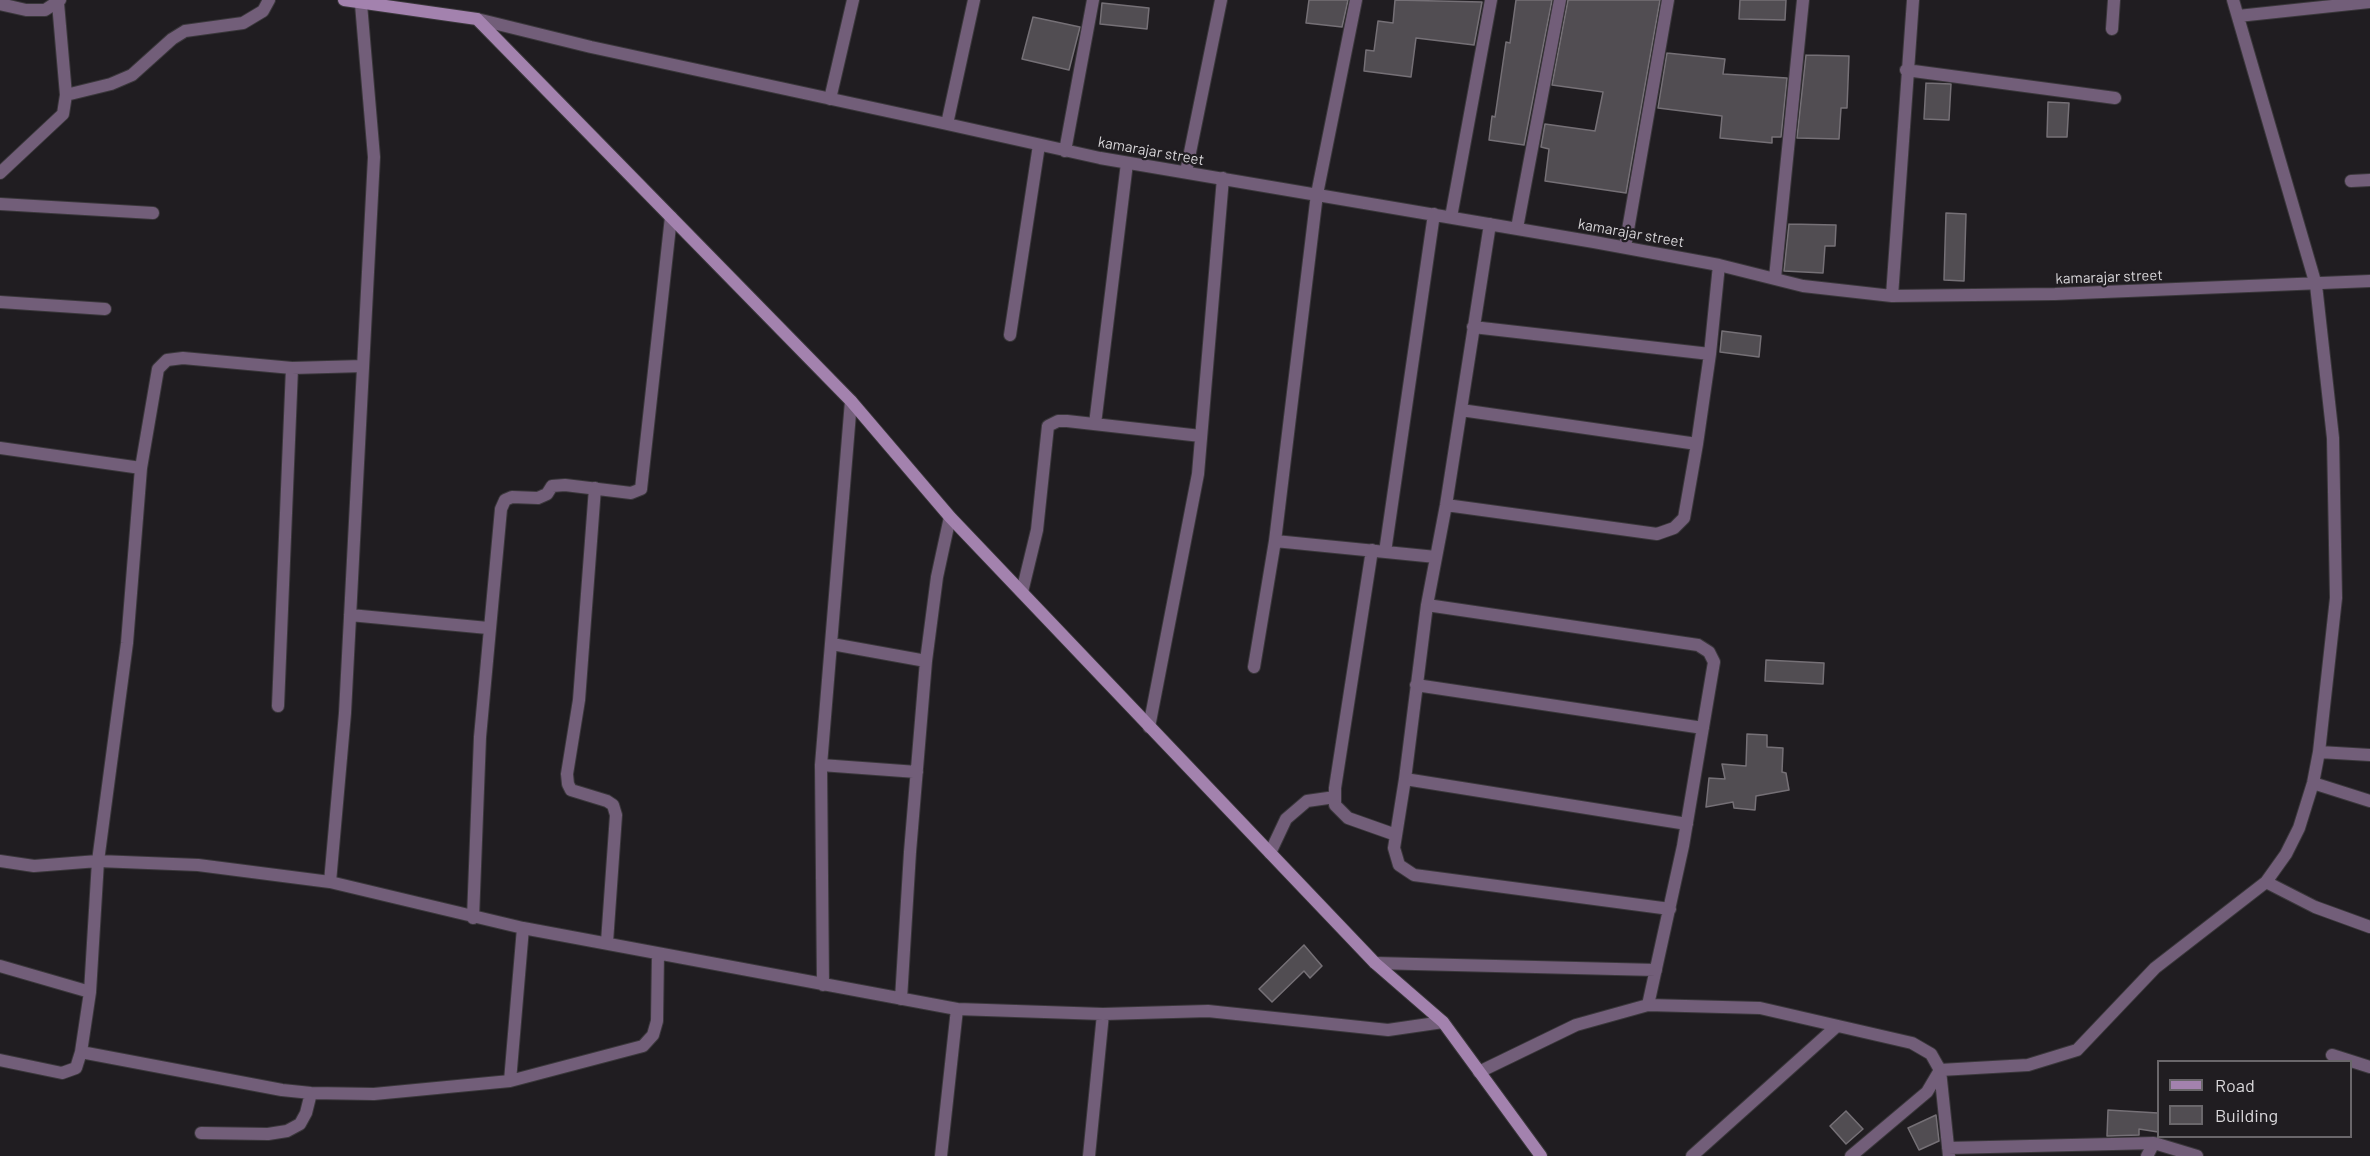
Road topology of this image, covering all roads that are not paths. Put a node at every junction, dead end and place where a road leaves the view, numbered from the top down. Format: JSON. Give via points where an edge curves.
{"nodes":[{"id":1,"x":269,"y":0,"type":"edge"},
{"id":2,"x":345,"y":0,"type":"edge"},
{"id":3,"x":853,"y":0,"type":"edge"},
{"id":4,"x":974,"y":0,"type":"edge"},
{"id":5,"x":1093,"y":0,"type":"edge"},
{"id":6,"x":1221,"y":0,"type":"edge"},
{"id":7,"x":1356,"y":0,"type":"edge"},
{"id":8,"x":1491,"y":0,"type":"edge"},
{"id":9,"x":1560,"y":0,"type":"edge"},
{"id":10,"x":1668,"y":0,"type":"edge"},
{"id":11,"x":1803,"y":0,"type":"edge"},
{"id":12,"x":1913,"y":0,"type":"edge"},
{"id":13,"x":2114,"y":0,"type":"edge"},
{"id":14,"x":2233,"y":0,"type":"edge"},
{"id":15,"x":59,"y":1,"type":"edge"},
{"id":16,"x":2370,"y":2,"type":"edge"},
{"id":17,"x":0,"y":4,"type":"edge"},
{"id":18,"x":361,"y":4,"type":"junction"},
{"id":19,"x":2238,"y":16,"type":"junction"},
{"id":20,"x":477,"y":19,"type":"junction"},
{"id":21,"x":2112,"y":29,"type":"dead end"},
{"id":22,"x":1906,"y":70,"type":"junction"},
{"id":23,"x":66,"y":95,"type":"junction"},
{"id":24,"x":2115,"y":98,"type":"dead end"},
{"id":25,"x":830,"y":99,"type":"junction"},
{"id":26,"x":947,"y":124,"type":"junction"},
{"id":27,"x":1039,"y":145,"type":"junction"},
{"id":28,"x":1065,"y":151,"type":"junction"},
{"id":29,"x":1127,"y":163,"type":"junction"},
{"id":30,"x":1186,"y":172,"type":"junction"},
{"id":31,"x":0,"y":173,"type":"edge"},
{"id":32,"x":1223,"y":178,"type":"junction"},
{"id":33,"x":2370,"y":180,"type":"edge"},
{"id":34,"x":2351,"y":181,"type":"dead end"},
{"id":35,"x":1317,"y":194,"type":"junction"},
{"id":36,"x":0,"y":204,"type":"edge"},
{"id":37,"x":153,"y":213,"type":"dead end"},
{"id":38,"x":1434,"y":214,"type":"junction"},
{"id":39,"x":1451,"y":217,"type":"junction"},
{"id":40,"x":671,"y":218,"type":"junction"},
{"id":41,"x":1490,"y":224,"type":"junction"},
{"id":42,"x":1517,"y":228,"type":"junction"},
{"id":43,"x":1625,"y":247,"type":"junction"},
{"id":44,"x":1719,"y":265,"type":"junction"},
{"id":45,"x":1775,"y":278,"type":"junction"},
{"id":46,"x":2370,"y":282,"type":"edge"},
{"id":47,"x":2316,"y":285,"type":"junction"},
{"id":48,"x":1892,"y":296,"type":"junction"},
{"id":49,"x":0,"y":302,"type":"edge"},
{"id":50,"x":105,"y":309,"type":"dead end"},
{"id":51,"x":1473,"y":327,"type":"junction"},
{"id":52,"x":1010,"y":334,"type":"dead end"},
{"id":53,"x":1710,"y":354,"type":"junction"},
{"id":54,"x":363,"y":366,"type":"junction"},
{"id":55,"x":292,"y":368,"type":"junction"},
{"id":56,"x":850,"y":401,"type":"junction"},
{"id":57,"x":1461,"y":410,"type":"junction"},
{"id":58,"x":1095,"y":424,"type":"junction"},
{"id":59,"x":1201,"y":436,"type":"junction"},
{"id":60,"x":1697,"y":444,"type":"junction"},
{"id":61,"x":0,"y":448,"type":"edge"},
{"id":62,"x":141,"y":468,"type":"junction"},
{"id":63,"x":595,"y":488,"type":"junction"},
{"id":64,"x":1446,"y":505,"type":"junction"},
{"id":65,"x":950,"y":517,"type":"junction"},
{"id":66,"x":1275,"y":541,"type":"junction"},
{"id":67,"x":1372,"y":550,"type":"junction"},
{"id":68,"x":1385,"y":552,"type":"junction"},
{"id":69,"x":1436,"y":557,"type":"junction"},
{"id":70,"x":1022,"y":592,"type":"junction"},
{"id":71,"x":1426,"y":605,"type":"junction"},
{"id":72,"x":350,"y":615,"type":"junction"},
{"id":73,"x":488,"y":628,"type":"junction"},
{"id":74,"x":832,"y":644,"type":"junction"},
{"id":75,"x":926,"y":661,"type":"junction"},
{"id":76,"x":1254,"y":667,"type":"dead end"},
{"id":77,"x":1416,"y":685,"type":"junction"},
{"id":78,"x":278,"y":706,"type":"dead end"},
{"id":79,"x":1149,"y":728,"type":"junction"},
{"id":80,"x":1703,"y":728,"type":"junction"},
{"id":81,"x":2319,"y":752,"type":"junction"},
{"id":82,"x":2370,"y":755,"type":"edge"},
{"id":83,"x":821,"y":765,"type":"junction"},
{"id":84,"x":917,"y":772,"type":"junction"},
{"id":85,"x":1405,"y":779,"type":"junction"},
{"id":86,"x":2313,"y":783,"type":"junction"},
{"id":87,"x":1335,"y":797,"type":"junction"},
{"id":88,"x":2370,"y":801,"type":"edge"},
{"id":89,"x":1687,"y":824,"type":"junction"},
{"id":90,"x":1396,"y":835,"type":"junction"},
{"id":91,"x":1270,"y":853,"type":"junction"},
{"id":92,"x":0,"y":861,"type":"edge"},
{"id":93,"x":98,"y":861,"type":"junction"},
{"id":94,"x":330,"y":882,"type":"junction"},
{"id":95,"x":2266,"y":882,"type":"junction"},
{"id":96,"x":1670,"y":909,"type":"junction"},
{"id":97,"x":473,"y":918,"type":"junction"},
{"id":98,"x":2370,"y":927,"type":"edge"},
{"id":99,"x":523,"y":928,"type":"junction"},
{"id":100,"x":608,"y":942,"type":"junction"},
{"id":101,"x":658,"y":952,"type":"junction"},
{"id":102,"x":1375,"y":963,"type":"junction"},
{"id":103,"x":0,"y":966,"type":"edge"},
{"id":104,"x":1656,"y":970,"type":"junction"},
{"id":105,"x":823,"y":985,"type":"junction"},
{"id":106,"x":90,"y":992,"type":"junction"},
{"id":107,"x":901,"y":999,"type":"junction"},
{"id":108,"x":1648,"y":1005,"type":"junction"},
{"id":109,"x":957,"y":1009,"type":"junction"},
{"id":110,"x":1103,"y":1014,"type":"junction"},
{"id":111,"x":1443,"y":1022,"type":"junction"},
{"id":112,"x":1837,"y":1026,"type":"junction"},
{"id":113,"x":81,"y":1052,"type":"junction"},
{"id":114,"x":2332,"y":1055,"type":"dead end"},
{"id":115,"x":0,"y":1060,"type":"edge"},
{"id":116,"x":2348,"y":1060,"type":"edge"},
{"id":117,"x":2352,"y":1061,"type":"edge"},
{"id":118,"x":2370,"y":1067,"type":"edge"},
{"id":119,"x":1940,"y":1070,"type":"junction"},
{"id":120,"x":1479,"y":1072,"type":"junction"},
{"id":121,"x":510,"y":1081,"type":"junction"},
{"id":122,"x":310,"y":1093,"type":"junction"},
{"id":123,"x":201,"y":1133,"type":"dead end"},
{"id":124,"x":2154,"y":1143,"type":"junction"},
{"id":125,"x":1948,"y":1152,"type":"edge"},
{"id":126,"x":941,"y":1156,"type":"edge"},
{"id":127,"x":1089,"y":1156,"type":"edge"},
{"id":128,"x":1541,"y":1156,"type":"edge"},
{"id":129,"x":1692,"y":1156,"type":"edge"},
{"id":130,"x":1851,"y":1156,"type":"edge"},
{"id":131,"x":2147,"y":1156,"type":"edge"},
{"id":132,"x":2197,"y":1156,"type":"edge"}],
"edges":[{"from":1,"to":23,"type":"street","via":[[263,11],[243,23],[185,31],[132,75]]},
{"from":2,"to":18,"type":"main road"},
{"from":3,"to":25,"type":"street"},
{"from":4,"to":26,"type":"street"},
{"from":5,"to":28,"type":"street"},
{"from":6,"to":30,"type":"street"},
{"from":7,"to":35,"type":"street"},
{"from":8,"to":39,"type":"street"},
{"from":9,"to":42,"type":"street"},
{"from":10,"to":43,"type":"street"},
{"from":11,"to":45,"type":"street"},
{"from":12,"to":22,"type":"street"},
{"from":13,"to":21,"type":"street"},
{"from":14,"to":19,"type":"street"},
{"from":15,"to":17,"type":"street","via":[[45,10]]},
{"from":15,"to":23,"type":"street"},
{"from":16,"to":19,"type":"street"},
{"from":18,"to":20,"type":"main road"},
{"from":18,"to":54,"type":"street","via":[[374,157]]},
{"from":19,"to":47,"type":"street"},
{"from":20,"to":25,"type":"street","name":"kamarajar street"},
{"from":20,"to":40,"type":"main road"},
{"from":22,"to":24,"type":"street"},
{"from":22,"to":48,"type":"street"},
{"from":23,"to":31,"type":"street","via":[[63,114]]},
{"from":25,"to":26,"type":"street","name":"kamarajar street"},
{"from":26,"to":27,"type":"street","name":"kamarajar street"},
{"from":27,"to":28,"type":"street","name":"kamarajar street"},
{"from":27,"to":52,"type":"street"},
{"from":28,"to":29,"type":"street","name":"kamarajar street"},
{"from":29,"to":30,"type":"street","name":"kamarajar street"},
{"from":29,"to":58,"type":"street"},
{"from":30,"to":32,"type":"street","name":"kamarajar street"},
{"from":32,"to":35,"type":"street","name":"kamarajar street"},
{"from":32,"to":59,"type":"street"},
{"from":33,"to":34,"type":"street"},
{"from":35,"to":38,"type":"street","name":"kamarajar street"},
{"from":35,"to":66,"type":"street"},
{"from":36,"to":37,"type":"street"},
{"from":38,"to":39,"type":"street","name":"kamarajar street"},
{"from":38,"to":68,"type":"street"},
{"from":39,"to":41,"type":"street","name":"kamarajar street"},
{"from":40,"to":56,"type":"main road"},
{"from":40,"to":63,"type":"street","via":[[641,489],[631,493]]},
{"from":41,"to":42,"type":"street","name":"kamarajar street"},
{"from":41,"to":51,"type":"street"},
{"from":42,"to":43,"type":"street","name":"kamarajar street"},
{"from":43,"to":44,"type":"street","name":"kamarajar street"},
{"from":44,"to":45,"type":"street","name":"kamarajar street"},
{"from":44,"to":53,"type":"street"},
{"from":45,"to":48,"type":"street","name":"kamarajar street","via":[[1803,286]]},
{"from":46,"to":47,"type":"street","name":"kamarajar street"},
{"from":47,"to":48,"type":"street","name":"kamarajar street"},
{"from":47,"to":81,"type":"street","via":[[2333,438],[2336,598]]},
{"from":49,"to":50,"type":"street"},
{"from":51,"to":53,"type":"street"},
{"from":51,"to":57,"type":"street"},
{"from":53,"to":60,"type":"street"},
{"from":54,"to":55,"type":"street"},
{"from":54,"to":72,"type":"street"},
{"from":55,"to":62,"type":"street","via":[[183,358],[167,360],[158,369]]},
{"from":55,"to":78,"type":"street"},
{"from":56,"to":65,"type":"main road"},
{"from":56,"to":74,"type":"street"},
{"from":57,"to":60,"type":"street"},
{"from":57,"to":64,"type":"street"},
{"from":58,"to":59,"type":"street"},
{"from":58,"to":70,"type":"street","via":[[1058,421],[1048,426],[1037,530]]},
{"from":59,"to":79,"type":"street","via":[[1198,474]]},
{"from":60,"to":64,"type":"street","via":[[1684,518],[1674,528],[1657,534]]},
{"from":61,"to":62,"type":"street"},
{"from":62,"to":93,"type":"street","via":[[127,643]]},
{"from":63,"to":73,"type":"street","via":[[552,486],[538,498],[505,500]]},
{"from":63,"to":100,"type":"street","via":[[579,700],[567,774],[572,790],[608,801],[616,815]]},
{"from":64,"to":69,"type":"street"},
{"from":65,"to":70,"type":"main road"},
{"from":65,"to":75,"type":"street"},
{"from":66,"to":67,"type":"street"},
{"from":66,"to":76,"type":"street"},
{"from":67,"to":68,"type":"street"},
{"from":67,"to":87,"type":"street"},
{"from":68,"to":69,"type":"street"},
{"from":69,"to":71,"type":"street"},
{"from":70,"to":79,"type":"main road"},
{"from":71,"to":77,"type":"street"},
{"from":71,"to":80,"type":"street","via":[[1698,645],[1709,652],[1714,662]]},
{"from":72,"to":73,"type":"street"},
{"from":72,"to":94,"type":"street"},
{"from":73,"to":97,"type":"street"},
{"from":74,"to":75,"type":"street"},
{"from":74,"to":83,"type":"street"},
{"from":75,"to":84,"type":"street"},
{"from":77,"to":80,"type":"street"},
{"from":77,"to":85,"type":"street"},
{"from":79,"to":91,"type":"main road"},
{"from":80,"to":89,"type":"street"},
{"from":81,"to":82,"type":"street"},
{"from":81,"to":86,"type":"street"},
{"from":83,"to":84,"type":"street"},
{"from":83,"to":105,"type":"street"},
{"from":84,"to":107,"type":"street"},
{"from":85,"to":89,"type":"street"},
{"from":85,"to":90,"type":"street"},
{"from":86,"to":88,"type":"street"},
{"from":86,"to":95,"type":"street","via":[[2299,828]]},
{"from":87,"to":90,"type":"street","via":[[1335,806],[1348,818]]},
{"from":87,"to":91,"type":"street","via":[[1307,801],[1286,819]]},
{"from":89,"to":96,"type":"street"},
{"from":90,"to":96,"type":"street","via":[[1394,848],[1399,865],[1414,875]]},
{"from":91,"to":102,"type":"main road"},
{"from":92,"to":93,"type":"street","via":[[34,866]]},
{"from":93,"to":94,"type":"street","via":[[198,865]]},
{"from":93,"to":106,"type":"street"},
{"from":94,"to":97,"type":"street"},
{"from":95,"to":98,"type":"street","via":[[2315,907]]},
{"from":95,"to":119,"type":"street","via":[[2156,968],[2077,1050],[2028,1065]]},
{"from":96,"to":104,"type":"street"},
{"from":97,"to":99,"type":"street"},
{"from":99,"to":100,"type":"street"},
{"from":99,"to":121,"type":"street"},
{"from":100,"to":101,"type":"street"},
{"from":101,"to":105,"type":"street"},
{"from":101,"to":121,"type":"street","via":[[657,1021],[653,1035],[643,1046]]},
{"from":102,"to":104,"type":"street"},
{"from":102,"to":111,"type":"main road"},
{"from":103,"to":106,"type":"street"},
{"from":104,"to":108,"type":"street"},
{"from":105,"to":107,"type":"street"},
{"from":106,"to":113,"type":"street"},
{"from":107,"to":109,"type":"street"},
{"from":108,"to":112,"type":"street","via":[[1760,1008]]},
{"from":108,"to":120,"type":"street","via":[[1576,1025]]},
{"from":109,"to":110,"type":"street"},
{"from":109,"to":126,"type":"street"},
{"from":110,"to":111,"type":"street","via":[[1208,1011],[1388,1030]]},
{"from":110,"to":127,"type":"street"},
{"from":111,"to":120,"type":"main road"},
{"from":112,"to":119,"type":"street","via":[[1912,1043],[1931,1054]]},
{"from":112,"to":129,"type":"street"},
{"from":113,"to":115,"type":"street","via":[[76,1068],[62,1073]]},
{"from":113,"to":122,"type":"street"},
{"from":114,"to":116,"type":"street"},
{"from":117,"to":118,"type":"street"},
{"from":119,"to":125,"type":"street"},
{"from":119,"to":130,"type":"street","via":[[1927,1092]]},
{"from":120,"to":128,"type":"main road"},
{"from":121,"to":122,"type":"street","via":[[374,1094]]},
{"from":122,"to":123,"type":"street","via":[[300,1124],[287,1131]]},
{"from":124,"to":125,"type":"street"},
{"from":124,"to":131,"type":"street"},
{"from":124,"to":132,"type":"street"}]}
